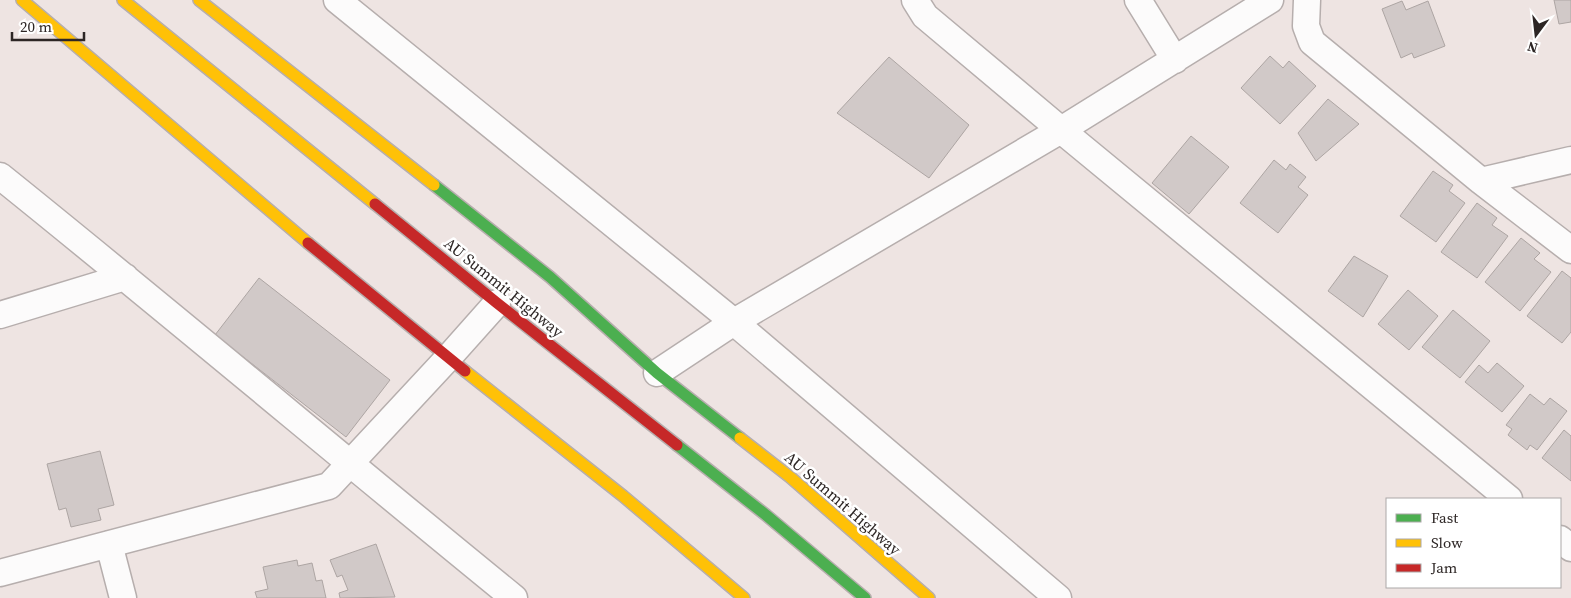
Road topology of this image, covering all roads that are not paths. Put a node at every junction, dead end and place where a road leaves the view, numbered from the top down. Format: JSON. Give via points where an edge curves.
{"nodes":[{"id":1,"x":22,"y":0,"type":"edge"},
{"id":2,"x":122,"y":0,"type":"edge"},
{"id":3,"x":199,"y":0,"type":"edge"},
{"id":4,"x":337,"y":0,"type":"edge"},
{"id":5,"x":915,"y":0,"type":"edge"},
{"id":6,"x":1138,"y":0,"type":"edge"},
{"id":7,"x":1270,"y":0,"type":"edge"},
{"id":8,"x":1307,"y":0,"type":"edge"},
{"id":9,"x":1175,"y":60,"type":"junction"},
{"id":10,"x":1060,"y":130,"type":"junction"},
{"id":11,"x":1571,"y":160,"type":"edge"},
{"id":12,"x":0,"y":176,"type":"edge"},
{"id":13,"x":1481,"y":181,"type":"junction"},
{"id":14,"x":1571,"y":250,"type":"edge"},
{"id":15,"x":125,"y":277,"type":"junction"},
{"id":16,"x":497,"y":303,"type":"junction"},
{"id":17,"x":0,"y":315,"type":"edge"},
{"id":18,"x":734,"y":322,"type":"junction"},
{"id":19,"x":448,"y":358,"type":"junction"},
{"id":20,"x":657,"y":373,"type":"junction"},
{"id":21,"x":350,"y":465,"type":"junction"},
{"id":22,"x":1508,"y":498,"type":"edge"},
{"id":23,"x":1561,"y":540,"type":"edge"},
{"id":24,"x":108,"y":544,"type":"junction"},
{"id":25,"x":1571,"y":548,"type":"edge"},
{"id":26,"x":0,"y":574,"type":"edge"},
{"id":27,"x":123,"y":598,"type":"edge"},
{"id":28,"x":514,"y":598,"type":"edge"},
{"id":29,"x":744,"y":598,"type":"edge"},
{"id":30,"x":865,"y":598,"type":"edge"},
{"id":31,"x":929,"y":598,"type":"edge"},
{"id":32,"x":1058,"y":598,"type":"edge"}],
"edges":[{"from":1,"to":19,"type":"main road"},
{"from":2,"to":16,"type":"main road","name":"AU Summit Highway"},
{"from":3,"to":20,"type":"main road","name":"AU Summit Highway","via":[[550,277]]},
{"from":4,"to":18,"type":"street"},
{"from":5,"to":10,"type":"street","via":[[925,16]]},
{"from":6,"to":9,"type":"street"},
{"from":7,"to":9,"type":"street"},
{"from":8,"to":13,"type":"street","via":[[1306,26],[1312,42]]},
{"from":9,"to":10,"type":"street"},
{"from":10,"to":18,"type":"street"},
{"from":10,"to":22,"type":"street"},
{"from":11,"to":13,"type":"street"},
{"from":12,"to":15,"type":"street"},
{"from":13,"to":14,"type":"street"},
{"from":15,"to":17,"type":"street"},
{"from":15,"to":21,"type":"street"},
{"from":16,"to":19,"type":"street"},
{"from":16,"to":30,"type":"main road","name":"AU Summit Highway","via":[[766,515]]},
{"from":18,"to":20,"type":"street"},
{"from":18,"to":32,"type":"street"},
{"from":19,"to":21,"type":"street"},
{"from":19,"to":29,"type":"main road","via":[[623,496]]},
{"from":20,"to":31,"type":"main road","name":"AU Summit Highway","via":[[790,478]]},
{"from":21,"to":24,"type":"street","via":[[329,486]]},
{"from":21,"to":28,"type":"street"},
{"from":23,"to":25,"type":"street"},
{"from":24,"to":26,"type":"street"},
{"from":24,"to":27,"type":"street"}]}
